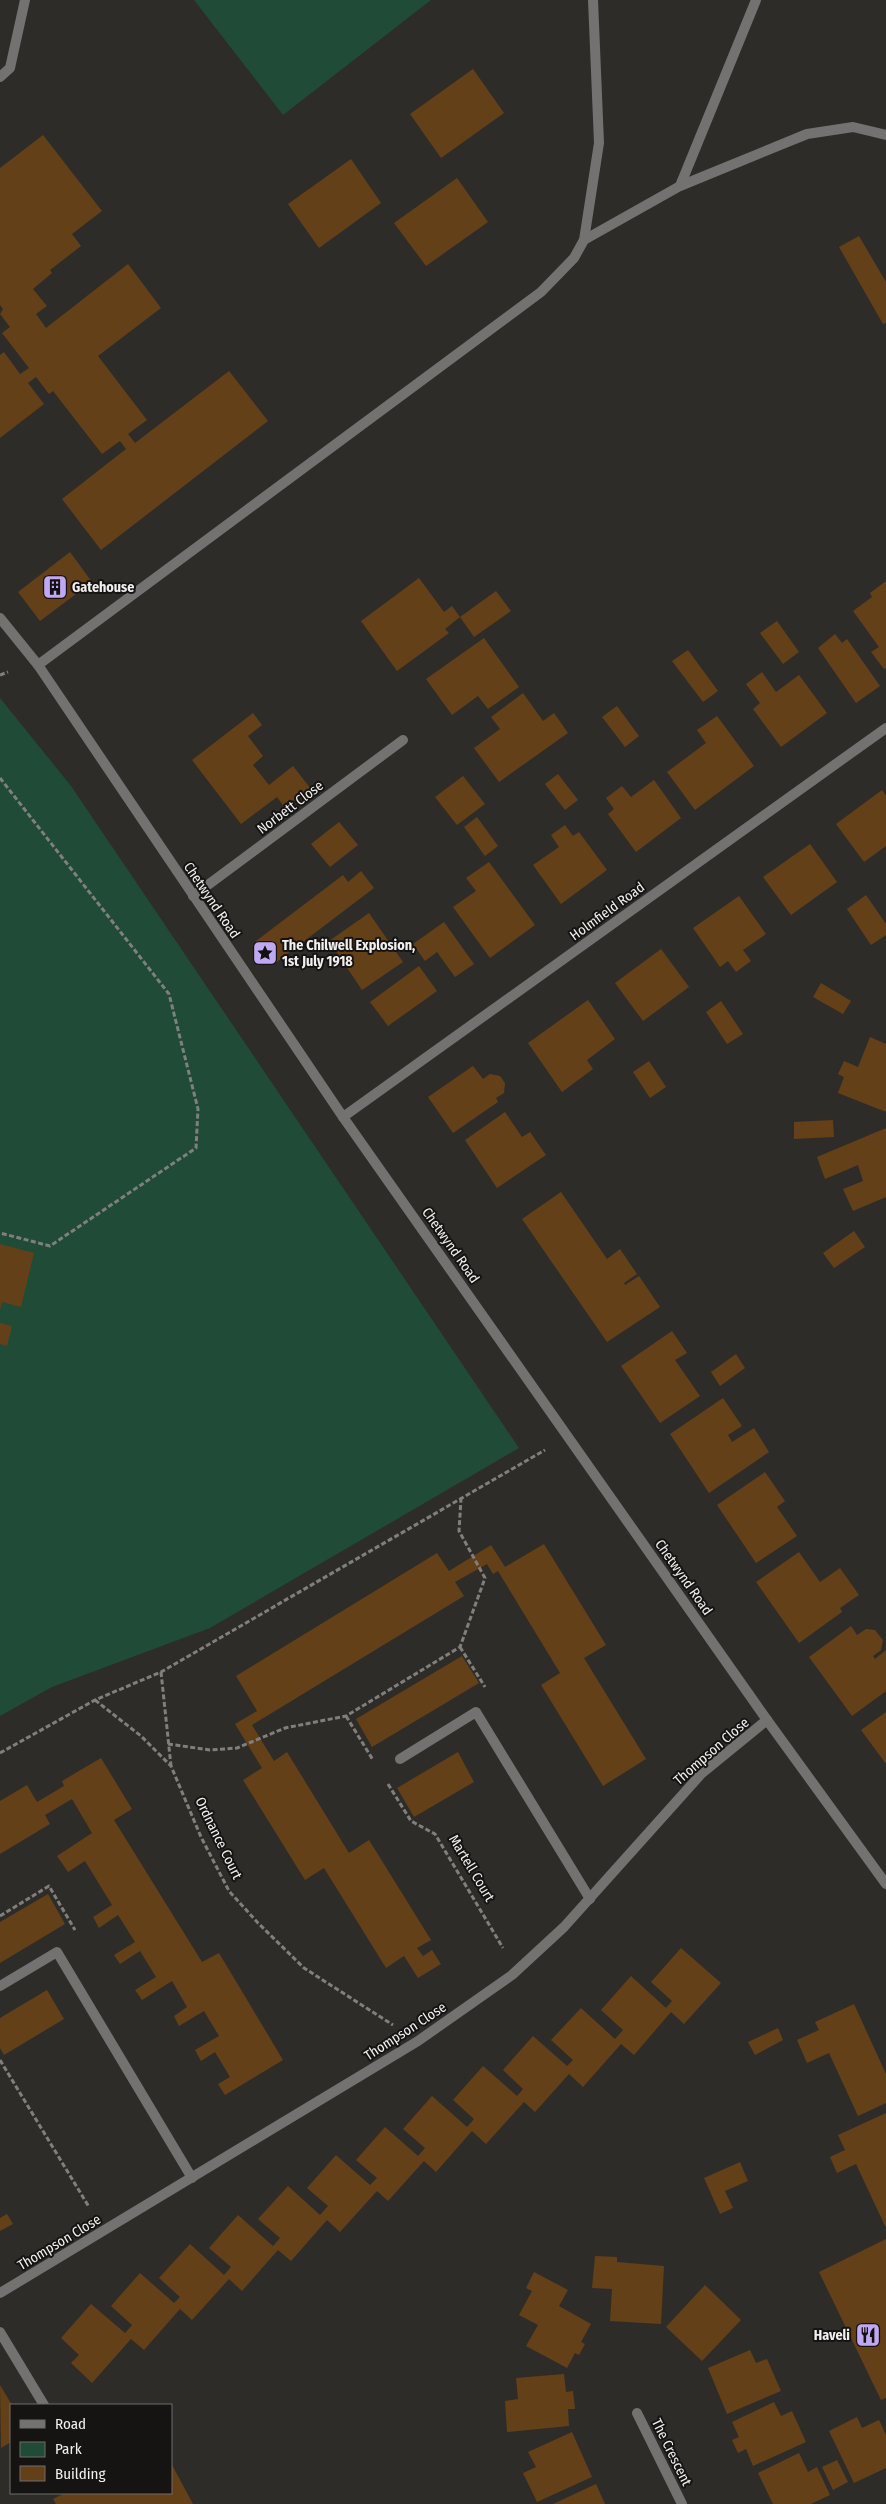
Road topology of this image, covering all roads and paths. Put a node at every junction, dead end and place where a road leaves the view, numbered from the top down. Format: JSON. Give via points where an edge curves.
{"nodes":[{"id":1,"x":25,"y":0,"type":"edge"},
{"id":2,"x":593,"y":0,"type":"edge"},
{"id":3,"x":756,"y":0,"type":"edge"},
{"id":4,"x":0,"y":77,"type":"edge"},
{"id":5,"x":886,"y":135,"type":"edge"},
{"id":6,"x":680,"y":186,"type":"junction"},
{"id":7,"x":584,"y":240,"type":"junction"},
{"id":8,"x":0,"y":618,"type":"edge"},
{"id":9,"x":38,"y":665,"type":"junction"},
{"id":10,"x":886,"y":728,"type":"edge"},
{"id":11,"x":403,"y":740,"type":"dead end"},
{"id":12,"x":0,"y":778,"type":"edge"},
{"id":13,"x":193,"y":896,"type":"junction"},
{"id":14,"x":343,"y":1117,"type":"junction"},
{"id":15,"x":0,"y":1233,"type":"edge"},
{"id":16,"x":569,"y":1436,"type":"junction"},
{"id":17,"x":461,"y":1498,"type":"junction"},
{"id":18,"x":161,"y":1672,"type":"junction"},
{"id":19,"x":95,"y":1700,"type":"junction"},
{"id":20,"x":346,"y":1716,"type":"junction"},
{"id":21,"x":767,"y":1720,"type":"junction"},
{"id":22,"x":168,"y":1744,"type":"junction"},
{"id":23,"x":0,"y":1753,"type":"edge"},
{"id":24,"x":400,"y":1759,"type":"dead end"},
{"id":25,"x":376,"y":1764,"type":"dead end"},
{"id":26,"x":171,"y":1766,"type":"junction"},
{"id":27,"x":386,"y":1780,"type":"dead end"},
{"id":28,"x":886,"y":1884,"type":"edge"},
{"id":29,"x":590,"y":1899,"type":"junction"},
{"id":30,"x":517,"y":1970,"type":"junction"},
{"id":31,"x":0,"y":1986,"type":"edge"},
{"id":32,"x":418,"y":2041,"type":"junction"},
{"id":33,"x":0,"y":2060,"type":"edge"},
{"id":34,"x":192,"y":2178,"type":"junction"},
{"id":35,"x":103,"y":2231,"type":"junction"},
{"id":36,"x":0,"y":2293,"type":"edge"},
{"id":37,"x":0,"y":2332,"type":"edge"},
{"id":38,"x":43,"y":2404,"type":"edge"},
{"id":39,"x":637,"y":2413,"type":"dead end"},
{"id":40,"x":682,"y":2504,"type":"edge"}],
"edges":[{"from":1,"to":4,"type":"street","via":[[10,68]]},
{"from":2,"to":7,"type":"street","via":[[599,143]]},
{"from":3,"to":6,"type":"street"},
{"from":5,"to":6,"type":"street","via":[[853,127],[807,134]]},
{"from":6,"to":7,"type":"street"},
{"from":7,"to":9,"type":"street","via":[[574,258],[541,292]]},
{"from":8,"to":9,"type":"street","name":"Chetwynd Road"},
{"from":9,"to":13,"type":"street","name":"Chetwynd Road"},
{"from":10,"to":14,"type":"street","name":"Holmfield Road"},
{"from":11,"to":13,"type":"street","name":"Norbett Close"},
{"from":12,"to":15,"type":"path","via":[[169,994],[198,1109],[196,1148],[50,1246]]},
{"from":13,"to":14,"type":"street","name":"Chetwynd Road"},
{"from":14,"to":16,"type":"street","name":"Chetwynd Road"},
{"from":16,"to":17,"type":"path"},
{"from":16,"to":21,"type":"street","name":"Chetwynd Road"},
{"from":17,"to":18,"type":"path"},
{"from":17,"to":20,"type":"path","via":[[459,1532],[485,1578],[460,1647]]},
{"from":18,"to":19,"type":"path"},
{"from":18,"to":22,"type":"path"},
{"from":19,"to":23,"type":"path"},
{"from":19,"to":26,"type":"path","name":"Ordnance Court","via":[[141,1736]]},
{"from":20,"to":22,"type":"path","via":[[285,1728],[237,1748],[210,1750]]},
{"from":20,"to":25,"type":"path"},
{"from":21,"to":28,"type":"street","name":"Chetwynd Road"},
{"from":21,"to":29,"type":"street","name":"Thompson Close","via":[[702,1773]]},
{"from":22,"to":26,"type":"path"},
{"from":24,"to":29,"type":"street","via":[[476,1712]]},
{"from":26,"to":32,"type":"path","name":"Ordnance Court","via":[[200,1838],[229,1891],[304,1968]]},
{"from":27,"to":30,"type":"path","name":"Martell Court","via":[[410,1821],[436,1834]]},
{"from":29,"to":30,"type":"street","name":"Thompson Close","via":[[564,1928]]},
{"from":30,"to":32,"type":"street","name":"Thompson Close"},
{"from":31,"to":34,"type":"street","via":[[56,1952]]},
{"from":32,"to":34,"type":"street","name":"Thompson Close"},
{"from":33,"to":35,"type":"path"},
{"from":34,"to":35,"type":"street","name":"Thompson Close"},
{"from":35,"to":36,"type":"street","name":"Thompson Close"},
{"from":37,"to":38,"type":"street"},
{"from":39,"to":40,"type":"street","name":"The Crescent"}]}
